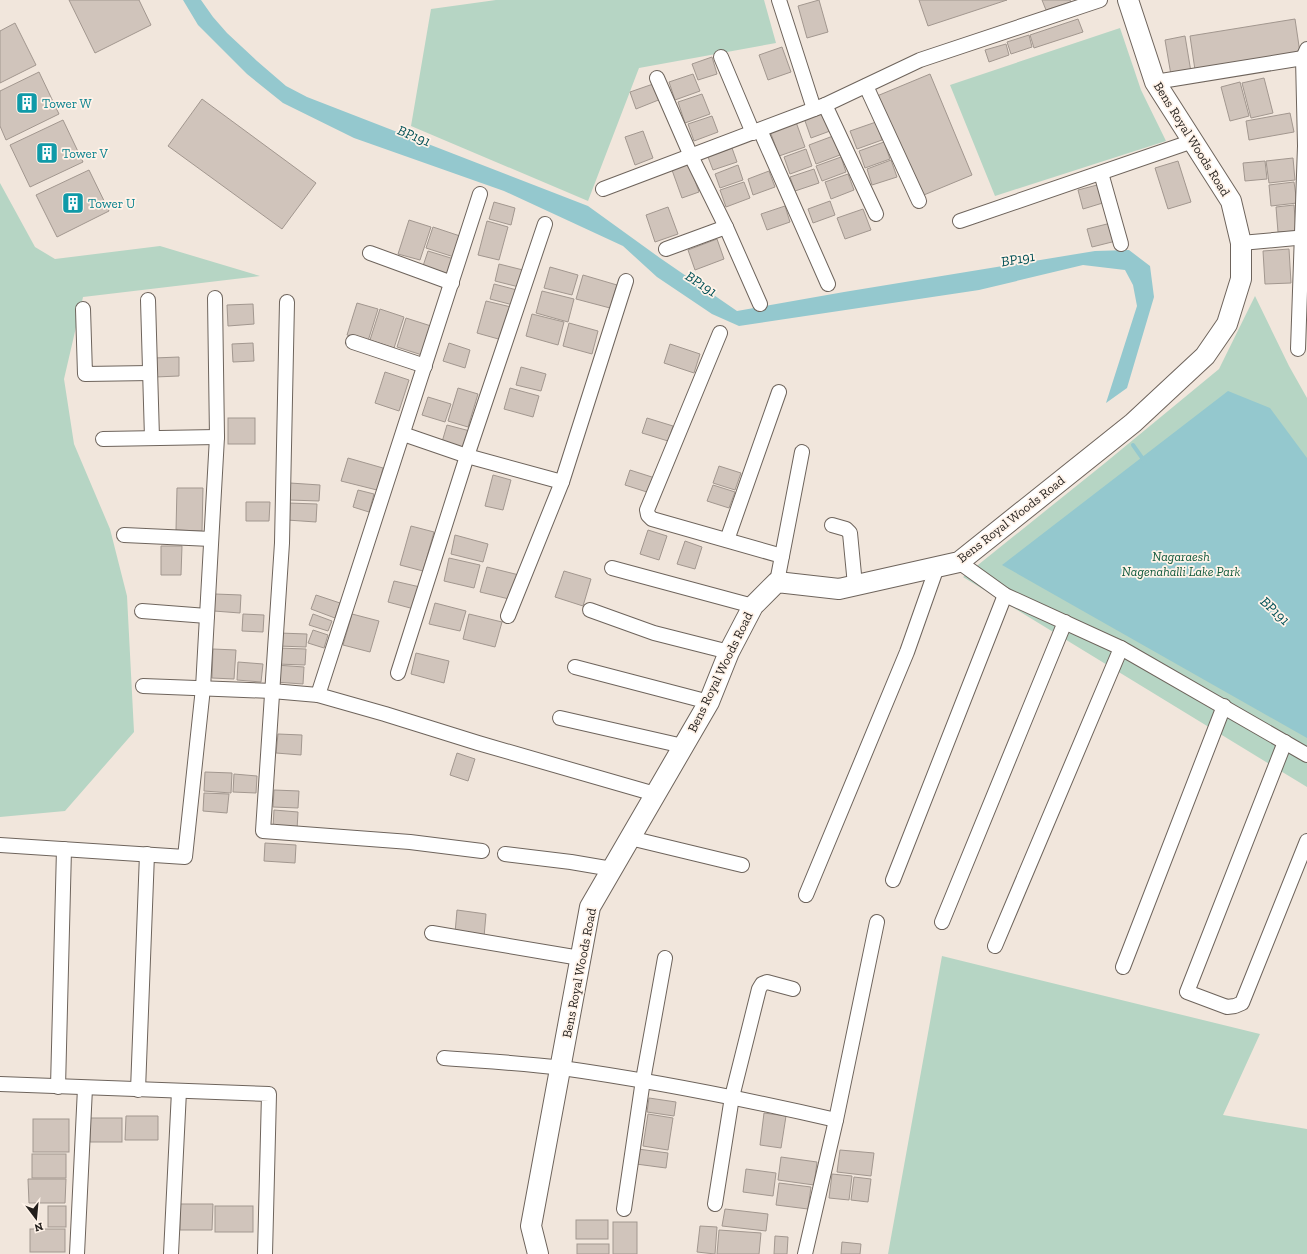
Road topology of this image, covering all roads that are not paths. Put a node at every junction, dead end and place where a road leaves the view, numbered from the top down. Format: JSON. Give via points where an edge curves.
{"nodes":[{"id":1,"x":779,"y":0,"type":"edge"},
{"id":2,"x":1100,"y":0,"type":"edge"},
{"id":3,"x":1128,"y":0,"type":"edge"},
{"id":4,"x":1305,"y":54,"type":"edge"},
{"id":5,"x":721,"y":57,"type":"dead end"},
{"id":6,"x":658,"y":78,"type":"dead end"},
{"id":7,"x":1155,"y":82,"type":"junction"},
{"id":8,"x":866,"y":86,"type":"junction"},
{"id":9,"x":819,"y":107,"type":"junction"},
{"id":10,"x":756,"y":131,"type":"junction"},
{"id":11,"x":1193,"y":141,"type":"junction"},
{"id":12,"x":1306,"y":146,"type":"edge"},
{"id":13,"x":691,"y":156,"type":"junction"},
{"id":14,"x":1101,"y":173,"type":"junction"},
{"id":15,"x":603,"y":189,"type":"dead end"},
{"id":16,"x":480,"y":194,"type":"dead end"},
{"id":17,"x":919,"y":201,"type":"dead end"},
{"id":18,"x":876,"y":214,"type":"dead end"},
{"id":19,"x":960,"y":221,"type":"dead end"},
{"id":20,"x":545,"y":224,"type":"dead end"},
{"id":21,"x":726,"y":226,"type":"junction"},
{"id":22,"x":1305,"y":237,"type":"edge"},
{"id":23,"x":1241,"y":243,"type":"junction"},
{"id":24,"x":1121,"y":244,"type":"dead end"},
{"id":25,"x":666,"y":249,"type":"dead end"},
{"id":26,"x":370,"y":253,"type":"dead end"},
{"id":27,"x":626,"y":281,"type":"dead end"},
{"id":28,"x":452,"y":282,"type":"junction"},
{"id":29,"x":828,"y":284,"type":"dead end"},
{"id":30,"x":215,"y":298,"type":"dead end"},
{"id":31,"x":148,"y":300,"type":"dead end"},
{"id":32,"x":287,"y":302,"type":"dead end"},
{"id":33,"x":760,"y":304,"type":"dead end"},
{"id":34,"x":83,"y":309,"type":"dead end"},
{"id":35,"x":720,"y":333,"type":"dead end"},
{"id":36,"x":353,"y":342,"type":"dead end"},
{"id":37,"x":1298,"y":349,"type":"dead end"},
{"id":38,"x":425,"y":366,"type":"junction"},
{"id":39,"x":150,"y":373,"type":"junction"},
{"id":40,"x":779,"y":392,"type":"dead end"},
{"id":41,"x":403,"y":434,"type":"junction"},
{"id":42,"x":217,"y":437,"type":"junction"},
{"id":43,"x":152,"y":438,"type":"junction"},
{"id":44,"x":103,"y":439,"type":"dead end"},
{"id":45,"x":802,"y":452,"type":"dead end"},
{"id":46,"x":467,"y":456,"type":"junction"},
{"id":47,"x":562,"y":482,"type":"junction"},
{"id":48,"x":832,"y":525,"type":"dead end"},
{"id":49,"x":124,"y":535,"type":"dead end"},
{"id":50,"x":211,"y":539,"type":"junction"},
{"id":51,"x":727,"y":540,"type":"junction"},
{"id":52,"x":782,"y":556,"type":"junction"},
{"id":53,"x":958,"y":562,"type":"junction"},
{"id":54,"x":937,"y":567,"type":"junction"},
{"id":55,"x":612,"y":568,"type":"dead end"},
{"id":56,"x":777,"y":582,"type":"junction"},
{"id":57,"x":855,"y":585,"type":"junction"},
{"id":58,"x":1005,"y":595,"type":"junction"},
{"id":59,"x":753,"y":606,"type":"junction"},
{"id":60,"x":590,"y":610,"type":"dead end"},
{"id":61,"x":142,"y":611,"type":"dead end"},
{"id":62,"x":207,"y":616,"type":"junction"},
{"id":63,"x":508,"y":616,"type":"dead end"},
{"id":64,"x":1065,"y":622,"type":"junction"},
{"id":65,"x":1121,"y":648,"type":"junction"},
{"id":66,"x":729,"y":652,"type":"junction"},
{"id":67,"x":575,"y":667,"type":"dead end"},
{"id":68,"x":398,"y":673,"type":"dead end"},
{"id":69,"x":143,"y":686,"type":"dead end"},
{"id":70,"x":203,"y":688,"type":"junction"},
{"id":71,"x":272,"y":691,"type":"junction"},
{"id":72,"x":318,"y":695,"type":"junction"},
{"id":73,"x":709,"y":702,"type":"junction"},
{"id":74,"x":1224,"y":706,"type":"junction"},
{"id":75,"x":560,"y":718,"type":"dead end"},
{"id":76,"x":1285,"y":742,"type":"junction"},
{"id":77,"x":683,"y":746,"type":"junction"},
{"id":78,"x":1307,"y":754,"type":"edge"},
{"id":79,"x":655,"y":794,"type":"junction"},
{"id":80,"x":630,"y":838,"type":"junction"},
{"id":81,"x":1307,"y":841,"type":"edge"},
{"id":82,"x":0,"y":845,"type":"edge"},
{"id":83,"x":64,"y":849,"type":"junction"},
{"id":84,"x":482,"y":851,"type":"dead end"},
{"id":85,"x":147,"y":854,"type":"junction"},
{"id":86,"x":505,"y":854,"type":"dead end"},
{"id":87,"x":742,"y":865,"type":"dead end"},
{"id":88,"x":612,"y":870,"type":"junction"},
{"id":89,"x":893,"y":880,"type":"dead end"},
{"id":90,"x":806,"y":895,"type":"dead end"},
{"id":91,"x":877,"y":922,"type":"dead end"},
{"id":92,"x":942,"y":922,"type":"dead end"},
{"id":93,"x":432,"y":933,"type":"dead end"},
{"id":94,"x":995,"y":946,"type":"dead end"},
{"id":95,"x":580,"y":958,"type":"junction"},
{"id":96,"x":665,"y":958,"type":"dead end"},
{"id":97,"x":1123,"y":967,"type":"dead end"},
{"id":98,"x":793,"y":989,"type":"dead end"},
{"id":99,"x":444,"y":1058,"type":"dead end"},
{"id":100,"x":560,"y":1068,"type":"junction"},
{"id":101,"x":643,"y":1080,"type":"junction"},
{"id":102,"x":0,"y":1084,"type":"edge"},
{"id":103,"x":58,"y":1086,"type":"junction"},
{"id":104,"x":85,"y":1088,"type":"junction"},
{"id":105,"x":138,"y":1090,"type":"junction"},
{"id":106,"x":179,"y":1091,"type":"junction"},
{"id":107,"x":732,"y":1096,"type":"junction"},
{"id":108,"x":836,"y":1120,"type":"junction"},
{"id":109,"x":715,"y":1204,"type":"dead end"},
{"id":110,"x":624,"y":1209,"type":"dead end"},
{"id":111,"x":76,"y":1254,"type":"edge"},
{"id":112,"x":171,"y":1254,"type":"edge"},
{"id":113,"x":265,"y":1254,"type":"edge"},
{"id":114,"x":538,"y":1254,"type":"edge"},
{"id":115,"x":805,"y":1254,"type":"edge"}],
"edges":[{"from":1,"to":9,"type":"street"},
{"from":2,"to":8,"type":"street","via":[[920,60]]},
{"from":3,"to":7,"type":"street","name":"Bens Royal Woods Road"},
{"from":4,"to":7,"type":"street"},
{"from":4,"to":12,"type":"street"},
{"from":5,"to":10,"type":"street"},
{"from":6,"to":13,"type":"street"},
{"from":7,"to":11,"type":"street","name":"Bens Royal Woods Road"},
{"from":8,"to":9,"type":"street"},
{"from":8,"to":17,"type":"street"},
{"from":9,"to":10,"type":"street"},
{"from":9,"to":18,"type":"street"},
{"from":10,"to":13,"type":"street"},
{"from":10,"to":29,"type":"street"},
{"from":11,"to":14,"type":"street"},
{"from":11,"to":23,"type":"street","name":"Bens Royal Woods Road","via":[[1231,201]]},
{"from":12,"to":22,"type":"street"},
{"from":13,"to":15,"type":"street"},
{"from":13,"to":21,"type":"street"},
{"from":14,"to":19,"type":"street"},
{"from":14,"to":24,"type":"street"},
{"from":16,"to":28,"type":"street"},
{"from":20,"to":46,"type":"street"},
{"from":21,"to":25,"type":"street"},
{"from":21,"to":33,"type":"street"},
{"from":22,"to":23,"type":"street"},
{"from":22,"to":37,"type":"street"},
{"from":23,"to":53,"type":"street","name":"Bens Royal Woods Road","via":[[1241,279],[1227,324],[1205,356],[1133,423]]},
{"from":26,"to":28,"type":"street"},
{"from":27,"to":47,"type":"street"},
{"from":28,"to":38,"type":"street"},
{"from":30,"to":42,"type":"street"},
{"from":31,"to":39,"type":"street"},
{"from":32,"to":71,"type":"street","via":[[282,543]]},
{"from":34,"to":39,"type":"street","via":[[85,374]]},
{"from":35,"to":51,"type":"street","via":[[647,510],[652,519]]},
{"from":36,"to":38,"type":"street"},
{"from":38,"to":41,"type":"street"},
{"from":39,"to":43,"type":"street"},
{"from":40,"to":51,"type":"street"},
{"from":41,"to":46,"type":"street"},
{"from":41,"to":72,"type":"street"},
{"from":42,"to":43,"type":"street"},
{"from":42,"to":50,"type":"street"},
{"from":43,"to":44,"type":"street"},
{"from":45,"to":52,"type":"street"},
{"from":46,"to":47,"type":"street"},
{"from":46,"to":68,"type":"street"},
{"from":47,"to":63,"type":"street"},
{"from":48,"to":57,"type":"street","via":[[846,529],[850,533]]},
{"from":49,"to":50,"type":"street"},
{"from":50,"to":62,"type":"street"},
{"from":51,"to":52,"type":"street"},
{"from":52,"to":56,"type":"street"},
{"from":53,"to":54,"type":"street","name":"Bens Royal Woods Road"},
{"from":53,"to":58,"type":"street"},
{"from":54,"to":57,"type":"street","name":"Bens Royal Woods Road"},
{"from":54,"to":90,"type":"street","via":[[907,652]]},
{"from":55,"to":59,"type":"street"},
{"from":56,"to":57,"type":"street","name":"Bens Royal Woods Road","via":[[839,589]]},
{"from":56,"to":59,"type":"street","name":"Bens Royal Woods Road"},
{"from":58,"to":64,"type":"street"},
{"from":58,"to":89,"type":"street"},
{"from":59,"to":66,"type":"street","name":"Bens Royal Woods Road"},
{"from":60,"to":66,"type":"street","via":[[654,633]]},
{"from":61,"to":62,"type":"street"},
{"from":62,"to":70,"type":"street"},
{"from":64,"to":65,"type":"street"},
{"from":64,"to":92,"type":"street"},
{"from":65,"to":74,"type":"street"},
{"from":65,"to":94,"type":"street"},
{"from":66,"to":73,"type":"street","name":"Bens Royal Woods Road"},
{"from":67,"to":73,"type":"street"},
{"from":69,"to":70,"type":"street"},
{"from":70,"to":71,"type":"street"},
{"from":70,"to":85,"type":"street","via":[[185,857]]},
{"from":71,"to":72,"type":"street"},
{"from":71,"to":84,"type":"street","via":[[263,831],[410,842]]},
{"from":72,"to":79,"type":"street"},
{"from":73,"to":77,"type":"street","name":"Bens Royal Woods Road"},
{"from":74,"to":76,"type":"street"},
{"from":74,"to":97,"type":"street"},
{"from":75,"to":77,"type":"street"},
{"from":76,"to":78,"type":"street"},
{"from":76,"to":81,"type":"street","via":[[1187,992],[1227,1007],[1242,1003]]},
{"from":77,"to":79,"type":"street","name":"Bens Royal Woods Road"},
{"from":79,"to":80,"type":"street","name":"Bens Royal Woods Road"},
{"from":80,"to":87,"type":"street"},
{"from":80,"to":88,"type":"street","name":"Bens Royal Woods Road"},
{"from":82,"to":83,"type":"street"},
{"from":83,"to":85,"type":"street"},
{"from":83,"to":103,"type":"street"},
{"from":85,"to":105,"type":"street"},
{"from":86,"to":88,"type":"street"},
{"from":88,"to":95,"type":"street","name":"Bens Royal Woods Road","via":[[590,907]]},
{"from":91,"to":108,"type":"street"},
{"from":93,"to":95,"type":"street"},
{"from":95,"to":100,"type":"street","name":"Bens Royal Woods Road"},
{"from":96,"to":101,"type":"street"},
{"from":98,"to":107,"type":"street","via":[[767,982],[759,989]]},
{"from":99,"to":100,"type":"street"},
{"from":100,"to":101,"type":"street"},
{"from":100,"to":114,"type":"street","name":"Bens Royal Woods Road","via":[[531,1226]]},
{"from":101,"to":107,"type":"street"},
{"from":101,"to":110,"type":"street"},
{"from":102,"to":103,"type":"street"},
{"from":103,"to":104,"type":"street"},
{"from":104,"to":105,"type":"street"},
{"from":104,"to":111,"type":"street"},
{"from":105,"to":106,"type":"street"},
{"from":106,"to":112,"type":"street"},
{"from":106,"to":113,"type":"street","via":[[269,1094]]},
{"from":107,"to":108,"type":"street"},
{"from":107,"to":109,"type":"street"},
{"from":108,"to":115,"type":"street"}]}
